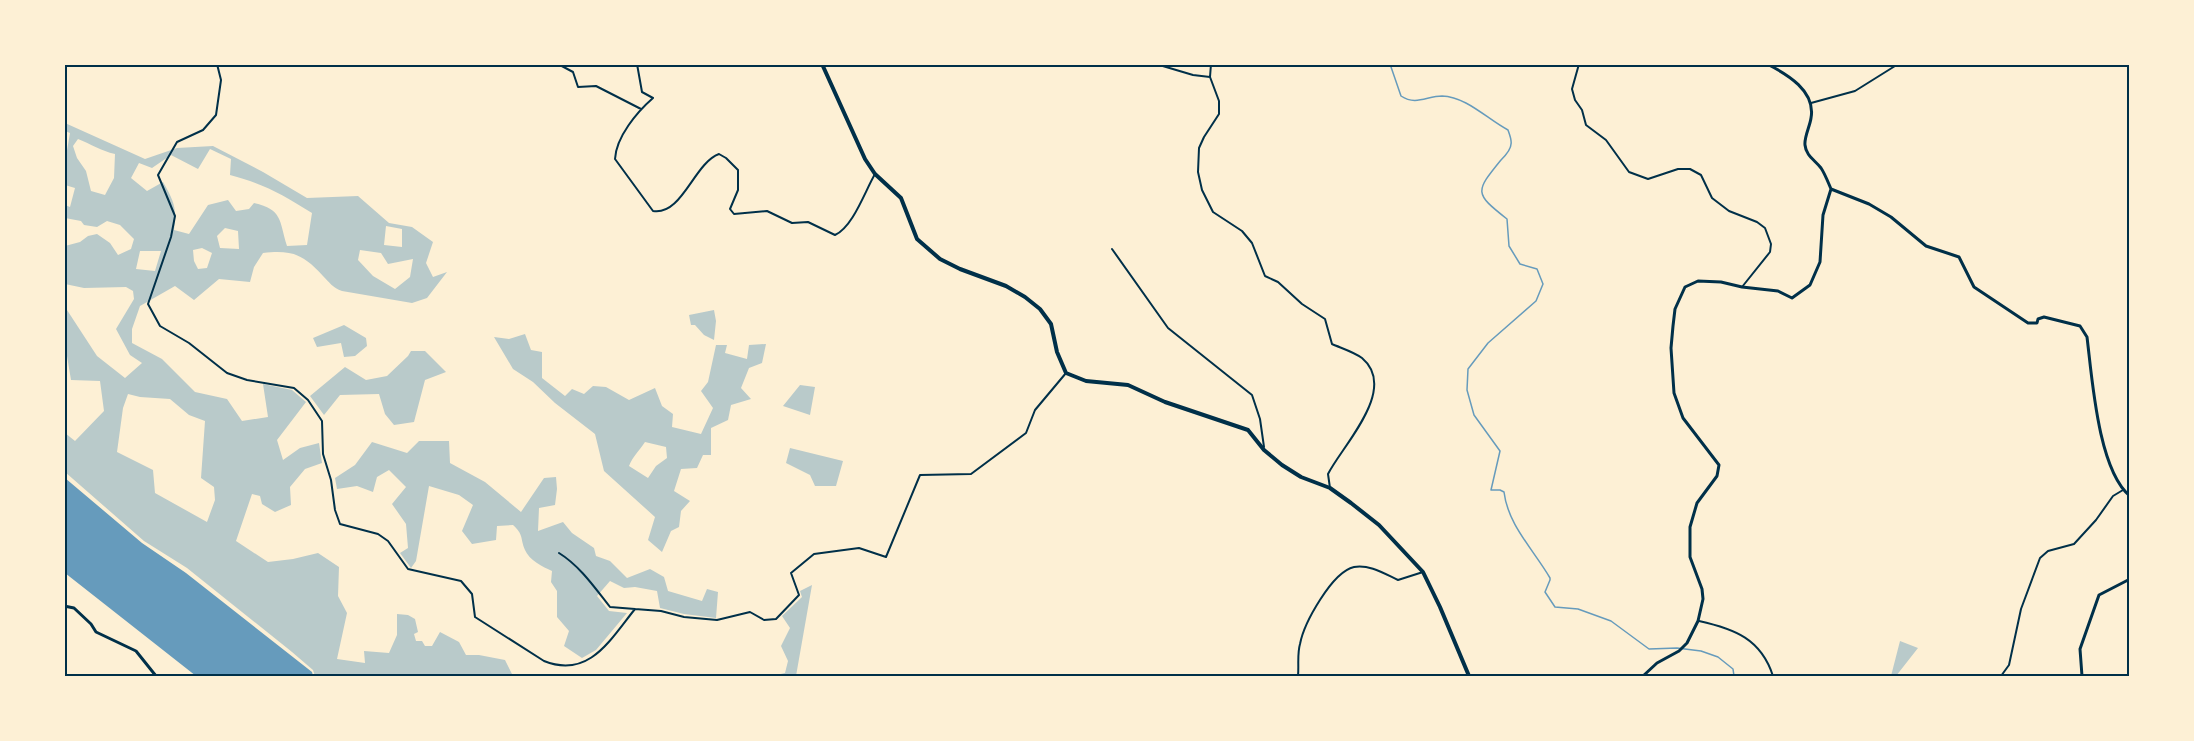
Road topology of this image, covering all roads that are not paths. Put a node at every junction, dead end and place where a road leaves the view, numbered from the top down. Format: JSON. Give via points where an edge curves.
{"nodes":[{"id":1,"x":217,"y":64,"type":"edge"},
{"id":2,"x":558,"y":64,"type":"edge"},
{"id":3,"x":637,"y":64,"type":"edge"},
{"id":4,"x":822,"y":64,"type":"edge"},
{"id":5,"x":1156,"y":64,"type":"edge"},
{"id":6,"x":1211,"y":64,"type":"edge"},
{"id":7,"x":1579,"y":64,"type":"edge"},
{"id":8,"x":1767,"y":64,"type":"edge"},
{"id":9,"x":1901,"y":64,"type":"edge"},
{"id":10,"x":1210,"y":77,"type":"junction"},
{"id":11,"x":1811,"y":103,"type":"junction"},
{"id":12,"x":641,"y":109,"type":"junction"},
{"id":13,"x":875,"y":174,"type":"junction"},
{"id":14,"x":1831,"y":189,"type":"junction"},
{"id":15,"x":1113,"y":249,"type":"dead end"},
{"id":16,"x":1742,"y":288,"type":"junction"},
{"id":17,"x":1066,"y":373,"type":"junction"},
{"id":18,"x":1264,"y":450,"type":"junction"},
{"id":19,"x":1330,"y":488,"type":"junction"},
{"id":20,"x":2123,"y":490,"type":"junction"},
{"id":21,"x":2130,"y":496,"type":"edge"},
{"id":22,"x":560,"y":553,"type":"dead end"},
{"id":23,"x":1423,"y":572,"type":"junction"},
{"id":24,"x":2130,"y":579,"type":"edge"},
{"id":25,"x":64,"y":606,"type":"edge"},
{"id":26,"x":634,"y":609,"type":"junction"},
{"id":27,"x":1698,"y":621,"type":"junction"},
{"id":28,"x":156,"y":676,"type":"edge"},
{"id":29,"x":1298,"y":676,"type":"edge"},
{"id":30,"x":1469,"y":676,"type":"edge"},
{"id":31,"x":1643,"y":676,"type":"edge"},
{"id":32,"x":1773,"y":676,"type":"edge"},
{"id":33,"x":2001,"y":676,"type":"edge"},
{"id":34,"x":2082,"y":676,"type":"edge"}],
"edges":[{"from":1,"to":26,"type":"street","via":[[221,80],[216,115],[203,130],[177,142],[158,175],[175,216],[148,304],[160,326],[227,373],[294,388],[308,400],[322,421],[323,454],[340,524],[378,534],[388,541],[408,569],[461,581],[472,594],[475,617],[544,661],[554,665],[581,664],[600,652]]},
{"from":2,"to":12,"type":"street","via":[[573,72],[578,87],[596,86]]},
{"from":3,"to":12,"type":"street","via":[[642,92],[653,98]]},
{"from":4,"to":13,"type":"main road"},
{"from":5,"to":10,"type":"street"},
{"from":6,"to":10,"type":"street"},
{"from":7,"to":16,"type":"street","via":[[1572,89],[1586,125],[1606,140],[1629,172],[1648,179],[1690,169],[1701,175],[1712,198],[1765,228],[1770,252]]},
{"from":8,"to":11,"type":"street","via":[[1795,82]]},
{"from":9,"to":11,"type":"street","via":[[1855,90]]},
{"from":10,"to":19,"type":"street","via":[[1219,101],[1219,114],[1199,148],[1198,172],[1213,212],[1242,231],[1252,243],[1265,276],[1325,319],[1332,344],[1362,358],[1373,375],[1369,410],[1328,474]]},
{"from":11,"to":14,"type":"street","via":[[1805,144]]},
{"from":12,"to":13,"type":"street","via":[[615,152],[615,159],[653,211],[660,213],[685,192],[706,162],[719,154],[738,170],[738,190],[730,209],[734,214],[766,211],[792,223],[808,222],[835,235],[855,214]]},
{"from":13,"to":17,"type":"main road","via":[[901,198],[917,239],[940,259],[1006,286],[1040,309],[1051,324]]},
{"from":14,"to":16,"type":"street","via":[[1823,215],[1820,262],[1810,285],[1792,298],[1778,291]]},
{"from":14,"to":20,"type":"street","via":[[1891,217],[1926,246],[1959,257],[1974,287],[2028,323],[2037,323],[2044,317],[2080,326],[2087,337],[2098,427]]},
{"from":15,"to":18,"type":"street","via":[[1168,328],[1252,395]]},
{"from":16,"to":27,"type":"street","via":[[1698,281],[1685,287],[1675,309],[1671,348],[1674,393],[1683,418],[1719,465],[1717,476],[1697,503],[1690,527],[1690,557],[1703,599]]},
{"from":17,"to":18,"type":"main road","via":[[1086,381],[1128,385],[1165,402],[1238,425],[1248,430]]},
{"from":17,"to":26,"type":"street","via":[[1035,410],[1026,433],[971,474],[920,475],[886,557],[859,548],[814,554],[791,573],[799,595],[776,620],[764,620],[750,612],[717,620]]},
{"from":18,"to":19,"type":"main road","via":[[1301,477]]},
{"from":19,"to":23,"type":"main road","via":[[1379,525]]},
{"from":20,"to":21,"type":"street"},
{"from":20,"to":33,"type":"street","via":[[2074,544],[2048,551],[2040,558],[2021,609],[2009,665]]},
{"from":22,"to":26,"type":"street","via":[[610,607]]},
{"from":23,"to":29,"type":"street","via":[[1398,580],[1371,568],[1353,567],[1331,582],[1311,614],[1300,644]]},
{"from":23,"to":30,"type":"main road"},
{"from":24,"to":34,"type":"street","via":[[2099,595],[2080,649]]},
{"from":25,"to":28,"type":"street","via":[[74,608],[96,633],[136,651]]},
{"from":27,"to":31,"type":"street","via":[[1687,643]]},
{"from":27,"to":32,"type":"street","via":[[1721,626],[1751,641],[1766,657]]}]}
